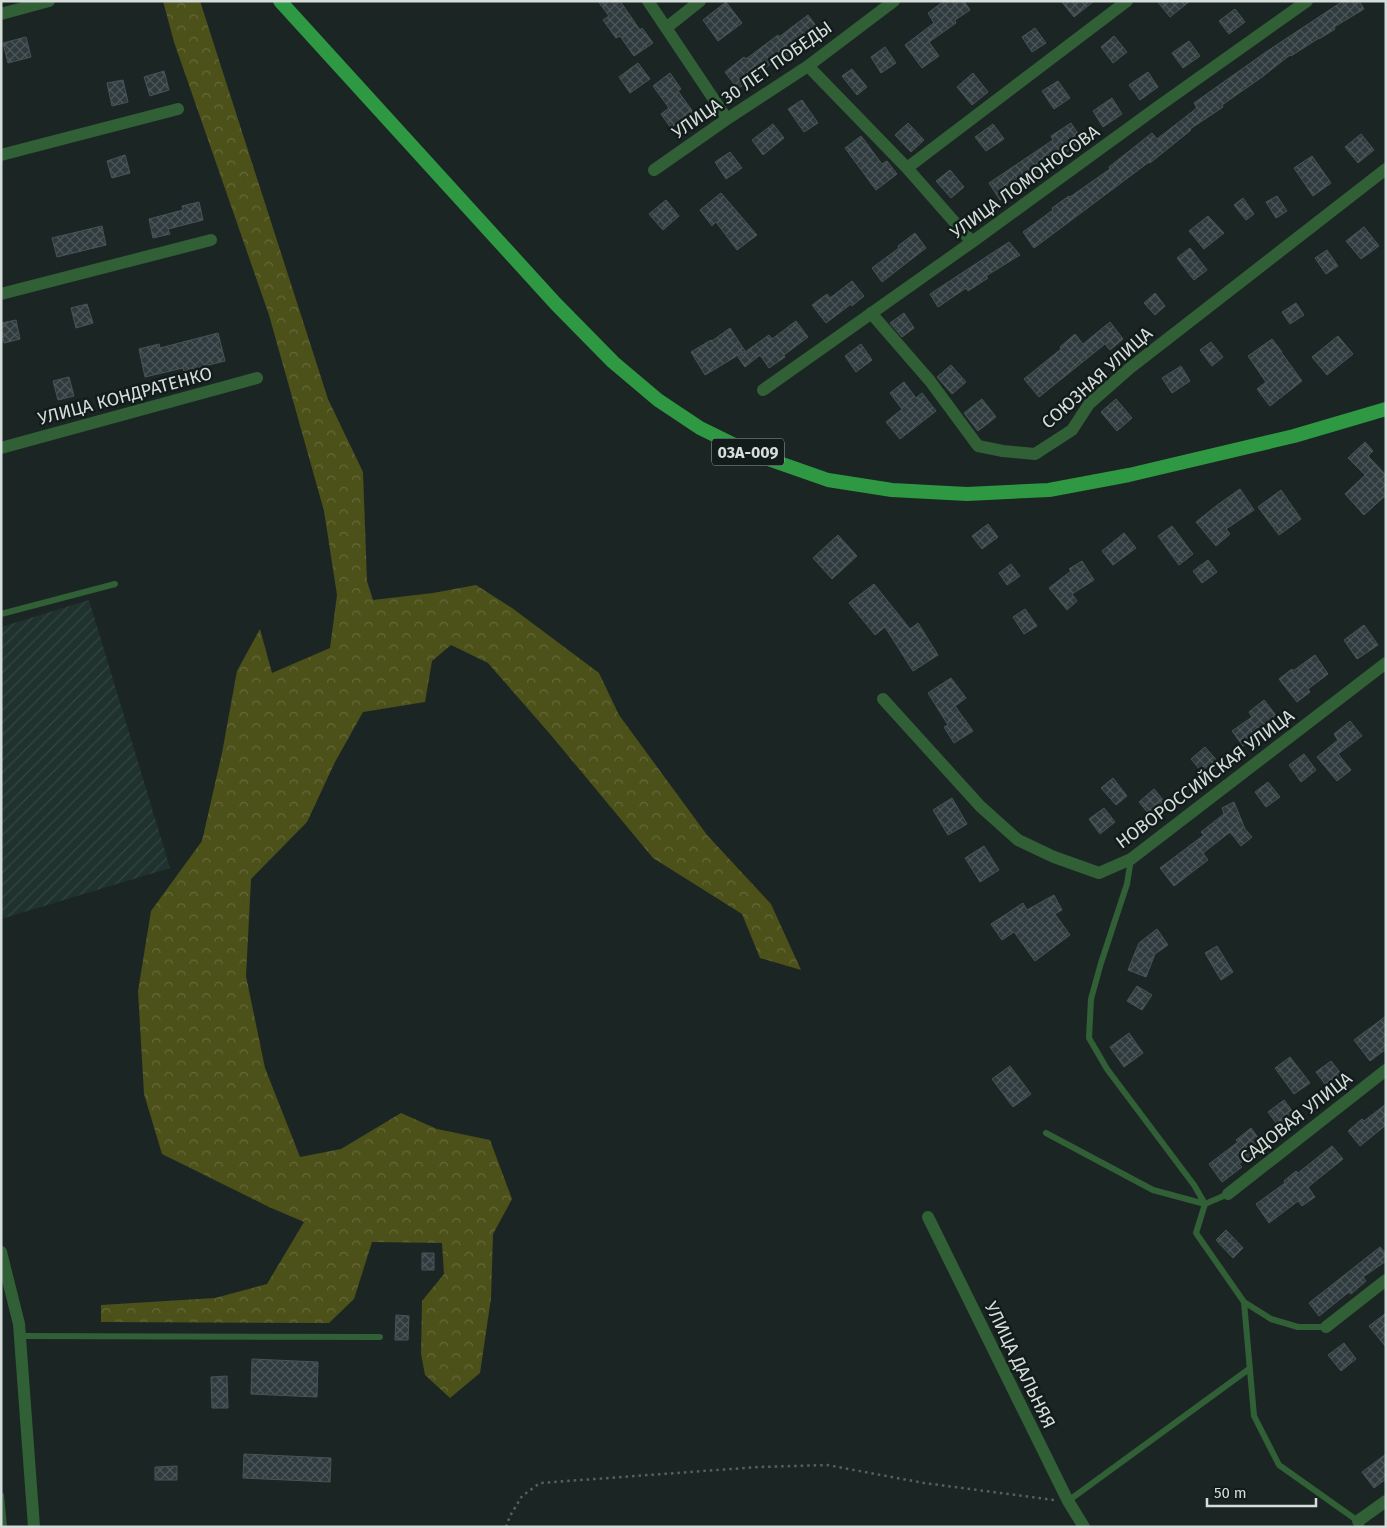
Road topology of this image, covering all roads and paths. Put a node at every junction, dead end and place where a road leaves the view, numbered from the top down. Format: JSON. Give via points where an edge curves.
{"nodes":[{"id":1,"x":48,"y":1,"type":"edge"},
{"id":2,"x":280,"y":1,"type":"edge"},
{"id":3,"x":648,"y":1,"type":"edge"},
{"id":4,"x":700,"y":1,"type":"edge"},
{"id":5,"x":894,"y":1,"type":"edge"},
{"id":6,"x":1127,"y":1,"type":"edge"},
{"id":7,"x":1307,"y":1,"type":"edge"},
{"id":8,"x":1,"y":14,"type":"edge"},
{"id":9,"x":666,"y":28,"type":"junction"},
{"id":10,"x":808,"y":66,"type":"junction"},
{"id":11,"x":178,"y":109,"type":"dead end"},
{"id":12,"x":727,"y":119,"type":"junction"},
{"id":13,"x":1,"y":155,"type":"edge"},
{"id":14,"x":907,"y":168,"type":"junction"},
{"id":15,"x":1386,"y":169,"type":"edge"},
{"id":16,"x":654,"y":170,"type":"dead end"},
{"id":17,"x":211,"y":240,"type":"dead end"},
{"id":18,"x":972,"y":242,"type":"junction"},
{"id":19,"x":1,"y":294,"type":"edge"},
{"id":20,"x":871,"y":313,"type":"junction"},
{"id":21,"x":257,"y":378,"type":"dead end"},
{"id":22,"x":763,"y":390,"type":"dead end"},
{"id":23,"x":1386,"y":409,"type":"edge"},
{"id":24,"x":1,"y":448,"type":"edge"},
{"id":25,"x":115,"y":584,"type":"dead end"},
{"id":26,"x":1,"y":614,"type":"edge"},
{"id":27,"x":1386,"y":663,"type":"edge"},
{"id":28,"x":883,"y":699,"type":"dead end"},
{"id":29,"x":1132,"y":860,"type":"junction"},
{"id":30,"x":1386,"y":1070,"type":"edge"},
{"id":31,"x":1046,"y":1133,"type":"dead end"},
{"id":32,"x":1228,"y":1194,"type":"joint"},
{"id":33,"x":1205,"y":1204,"type":"junction"},
{"id":34,"x":928,"y":1217,"type":"dead end"},
{"id":35,"x":1,"y":1252,"type":"edge"},
{"id":36,"x":1386,"y":1280,"type":"edge"},
{"id":37,"x":1244,"y":1302,"type":"junction"},
{"id":38,"x":1326,"y":1327,"type":"joint"},
{"id":39,"x":20,"y":1336,"type":"junction"},
{"id":40,"x":380,"y":1337,"type":"dead end"},
{"id":41,"x":1249,"y":1369,"type":"junction"},
{"id":42,"x":1,"y":1494,"type":"edge"},
{"id":43,"x":1386,"y":1500,"type":"edge"},
{"id":44,"x":1068,"y":1501,"type":"junction"},
{"id":45,"x":1360,"y":1524,"type":"edge"},
{"id":46,"x":4,"y":1527,"type":"edge"},
{"id":47,"x":34,"y":1527,"type":"edge"},
{"id":48,"x":506,"y":1527,"type":"edge"},
{"id":49,"x":1084,"y":1527,"type":"edge"}],
"edges":[{"from":1,"to":8,"type":"street"},
{"from":2,"to":23,"type":"main road","number":"03А-009","via":[[554,302],[613,362],[658,400],[700,428],[751,453],[828,480],[892,490],[966,494],[1049,490],[1130,475],[1294,436]]},
{"from":3,"to":9,"type":"street"},
{"from":4,"to":9,"type":"street"},
{"from":5,"to":10,"type":"street","name":"УЛИЦА 30 ЛЕТ ПОБЕДЫ"},
{"from":6,"to":14,"type":"street"},
{"from":7,"to":18,"type":"street","name":"УЛИЦА ЛОМОНОСОВА"},
{"from":9,"to":12,"type":"street"},
{"from":10,"to":12,"type":"street","name":"УЛИЦА 30 ЛЕТ ПОБЕДЫ"},
{"from":10,"to":14,"type":"street"},
{"from":11,"to":13,"type":"street"},
{"from":12,"to":16,"type":"street","name":"УЛИЦА 30 ЛЕТ ПОБЕДЫ"},
{"from":14,"to":18,"type":"street"},
{"from":15,"to":20,"type":"street","name":"СОЮЗНАЯ УЛИЦА","via":[[1130,368],[1089,404],[1072,430],[1035,454],[978,446],[930,381]]},
{"from":17,"to":19,"type":"street"},
{"from":18,"to":20,"type":"street","name":"УЛИЦА ЛОМОНОСОВА"},
{"from":20,"to":22,"type":"street","name":"УЛИЦА ЛОМОНОСОВА"},
{"from":21,"to":24,"type":"street","name":"УЛИЦА КОНДРАТЕНКО"},
{"from":25,"to":26,"type":"lane"},
{"from":27,"to":29,"type":"street","name":"НОВОРОССИЙСКАЯ УЛИЦА"},
{"from":28,"to":29,"type":"street","name":"НОВОРОССИЙСКАЯ УЛИЦА","via":[[980,806],[1018,840],[1099,873]]},
{"from":29,"to":33,"type":"lane","via":[[1091,1000],[1090,1038],[1107,1069]]},
{"from":30,"to":32,"type":"street","name":"САДОВАЯ УЛИЦА"},
{"from":31,"to":33,"type":"lane","via":[[1153,1190]]},
{"from":32,"to":33,"type":"lane"},
{"from":33,"to":37,"type":"lane","via":[[1196,1233]]},
{"from":34,"to":44,"type":"street","name":"УЛИЦА ДАЛЬНЯЯ"},
{"from":35,"to":39,"type":"street"},
{"from":36,"to":38,"type":"street"},
{"from":37,"to":38,"type":"lane","via":[[1271,1319],[1298,1327]]},
{"from":37,"to":41,"type":"lane"},
{"from":39,"to":40,"type":"lane"},
{"from":39,"to":47,"type":"street"},
{"from":41,"to":44,"type":"lane"},
{"from":41,"to":45,"type":"lane","via":[[1254,1416],[1279,1465]]},
{"from":42,"to":46,"type":"lane"},
{"from":43,"to":45,"type":"street"},
{"from":44,"to":48,"type":"path","via":[[924,1483],[827,1465],[758,1467],[540,1483],[522,1496]]},
{"from":44,"to":49,"type":"street","name":"УЛИЦА ДАЛЬНЯЯ"}]}
